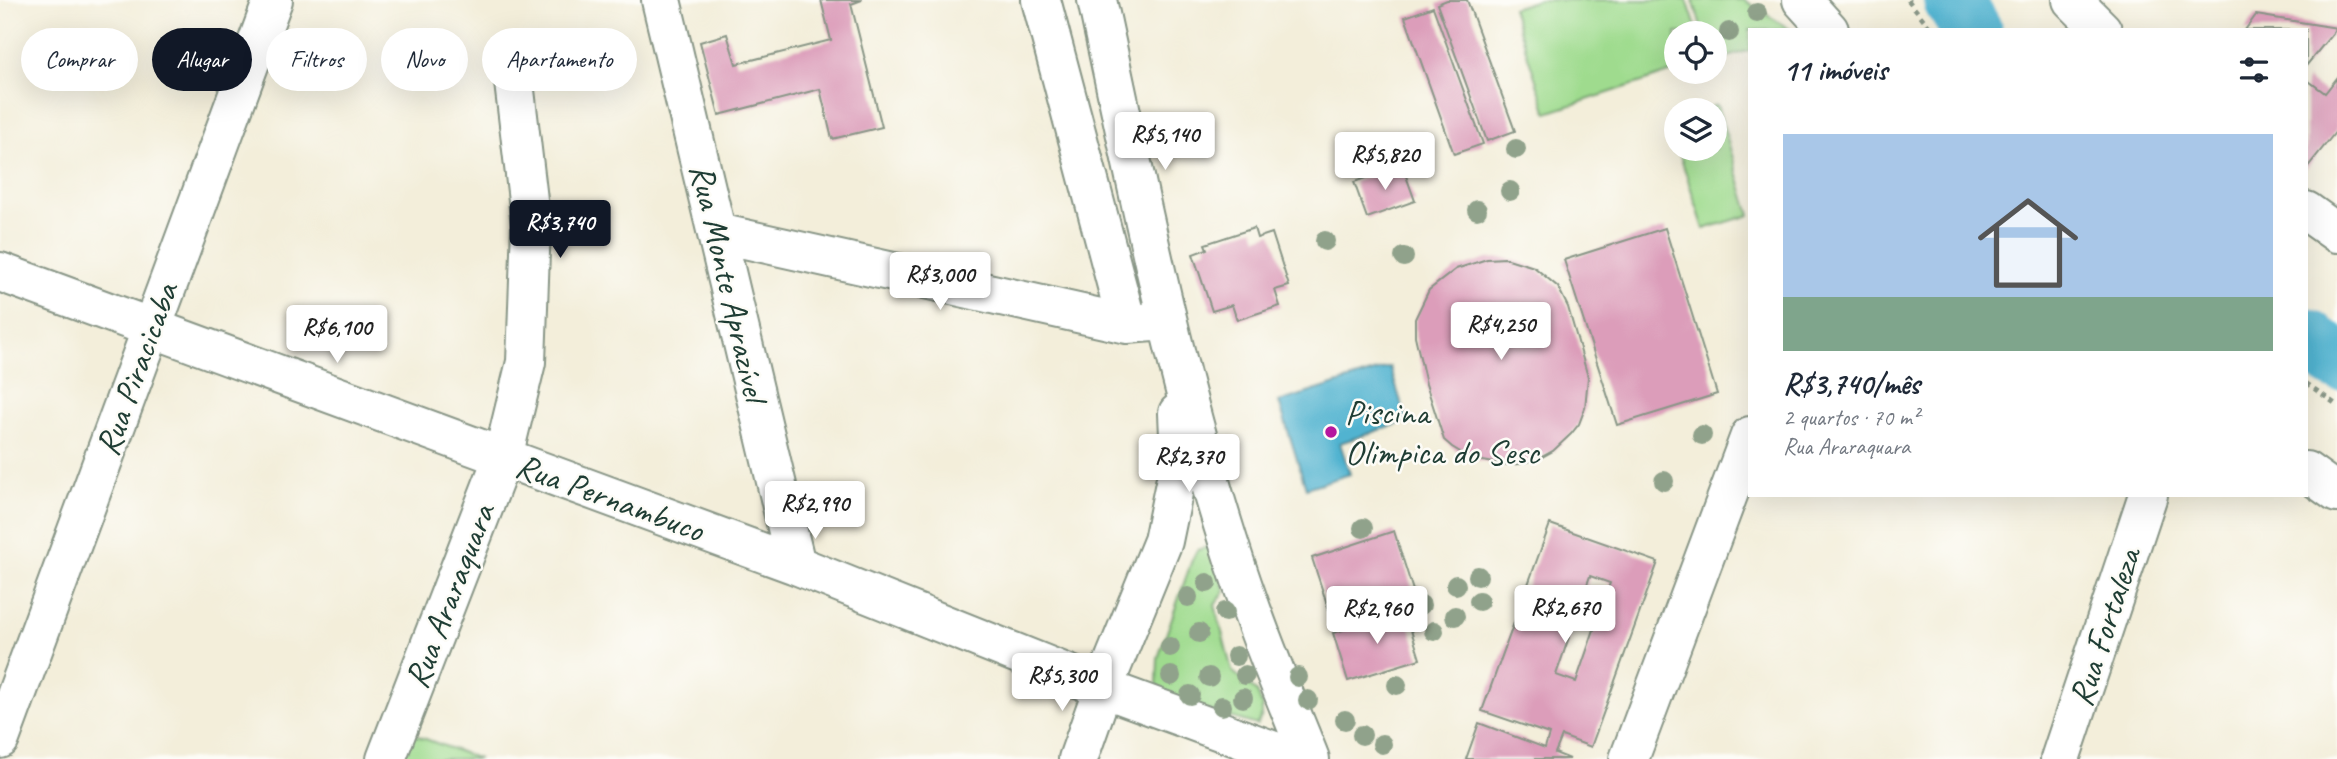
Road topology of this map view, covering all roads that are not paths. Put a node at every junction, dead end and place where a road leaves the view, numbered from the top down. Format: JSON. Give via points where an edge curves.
{"nodes":[{"id":1,"x":273,"y":0,"type":"edge"},
{"id":2,"x":661,"y":0,"type":"edge"},
{"id":3,"x":1041,"y":0,"type":"edge"},
{"id":4,"x":1097,"y":0,"type":"edge"},
{"id":5,"x":1802,"y":0,"type":"edge"},
{"id":6,"x":2072,"y":0,"type":"edge"},
{"id":7,"x":1827,"y":28,"type":"edge"},
{"id":8,"x":2100,"y":28,"type":"edge"},
{"id":9,"x":515,"y":91,"type":"edge"},
{"id":10,"x":2308,"y":212,"type":"edge"},
{"id":11,"x":718,"y":233,"type":"junction"},
{"id":12,"x":2337,"y":233,"type":"edge"},
{"id":13,"x":0,"y":272,"type":"edge"},
{"id":14,"x":1166,"y":321,"type":"junction"},
{"id":15,"x":1127,"y":324,"type":"junction"},
{"id":16,"x":151,"y":329,"type":"junction"},
{"id":17,"x":1177,"y":359,"type":"junction"},
{"id":18,"x":1748,"y":441,"type":"edge"},
{"id":19,"x":502,"y":457,"type":"junction"},
{"id":20,"x":2308,"y":472,"type":"edge"},
{"id":21,"x":2337,"y":494,"type":"edge"},
{"id":22,"x":2147,"y":497,"type":"edge"},
{"id":23,"x":1227,"y":540,"type":"junction"},
{"id":24,"x":1163,"y":541,"type":"junction"},
{"id":25,"x":796,"y":565,"type":"junction"},
{"id":26,"x":1103,"y":688,"type":"junction"},
{"id":27,"x":0,"y":739,"type":"edge"},
{"id":28,"x":386,"y":759,"type":"edge"},
{"id":29,"x":1077,"y":759,"type":"edge"},
{"id":30,"x":1296,"y":759,"type":"edge"},
{"id":31,"x":1310,"y":759,"type":"edge"},
{"id":32,"x":1629,"y":759,"type":"edge"},
{"id":33,"x":2060,"y":759,"type":"edge"}],
"edges":[{"from":1,"to":16,"type":"street","name":"Rua Piracicaba"},
{"from":2,"to":11,"type":"street","name":"Rua Monte Aprazível"},
{"from":3,"to":15,"type":"street"},
{"from":4,"to":14,"type":"street"},
{"from":5,"to":7,"type":"street"},
{"from":6,"to":8,"type":"street"},
{"from":9,"to":19,"type":"street","name":"Rua Araraquara","via":[[531,225],[526,362]]},
{"from":10,"to":12,"type":"street"},
{"from":11,"to":15,"type":"street"},
{"from":11,"to":25,"type":"street","name":"Rua Monte Aprazível"},
{"from":13,"to":16,"type":"street","name":"Rua Pernambuco"},
{"from":14,"to":15,"type":"street"},
{"from":14,"to":17,"type":"street"},
{"from":16,"to":19,"type":"street","name":"Rua Pernambuco"},
{"from":16,"to":27,"type":"street","name":"Rua Piracicaba"},
{"from":17,"to":23,"type":"street"},
{"from":17,"to":24,"type":"street","via":[[1180,458]]},
{"from":18,"to":32,"type":"street"},
{"from":19,"to":25,"type":"street","name":"Rua Pernambuco"},
{"from":19,"to":28,"type":"street","name":"Rua Araraquara"},
{"from":20,"to":21,"type":"street"},
{"from":22,"to":33,"type":"street","name":"Rua Fortaleza"},
{"from":23,"to":24,"type":"street","via":[[1193,524],[1177,527]]},
{"from":23,"to":31,"type":"street","via":[[1255,624]]},
{"from":24,"to":26,"type":"street"},
{"from":25,"to":26,"type":"street","name":"Rua Pernambuco"},
{"from":26,"to":29,"type":"street"},
{"from":26,"to":30,"type":"street","name":"Rua Pernambuco"}]}
